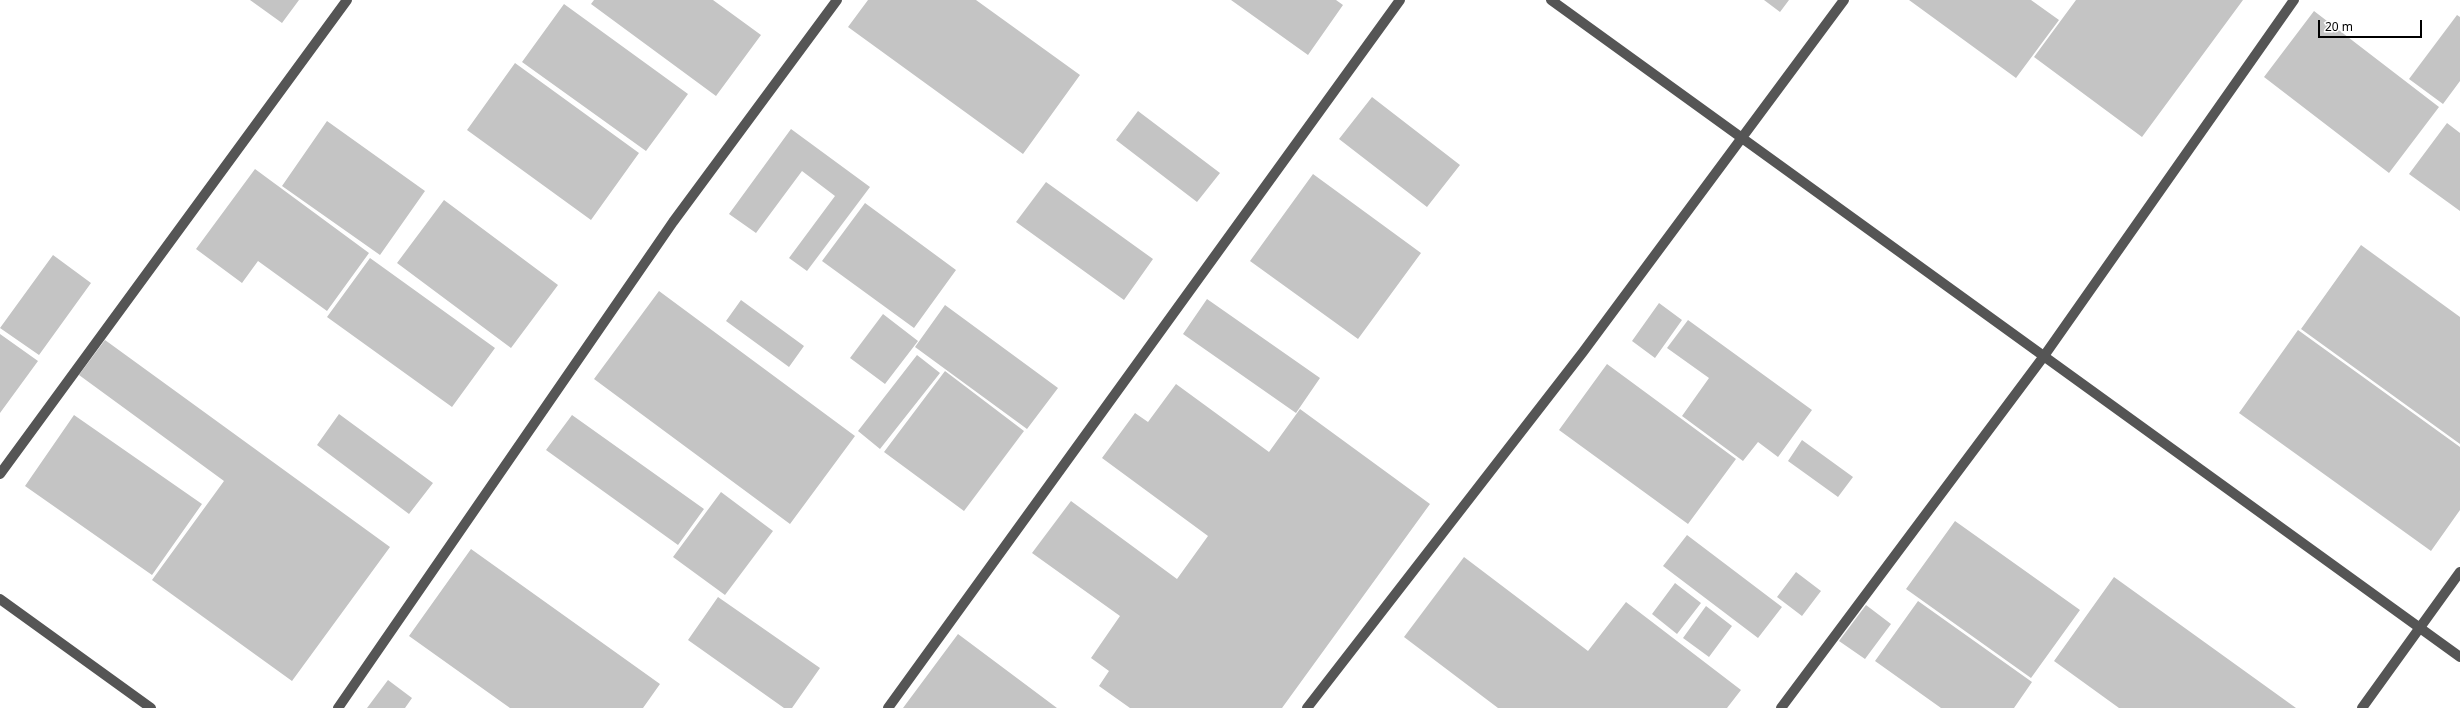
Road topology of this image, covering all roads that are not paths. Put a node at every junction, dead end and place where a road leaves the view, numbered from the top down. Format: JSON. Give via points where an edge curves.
{"nodes":[{"id":1,"x":347,"y":0,"type":"edge"},
{"id":2,"x":837,"y":0,"type":"edge"},
{"id":3,"x":1400,"y":0,"type":"edge"},
{"id":4,"x":1551,"y":0,"type":"edge"},
{"id":5,"x":1844,"y":0,"type":"edge"},
{"id":6,"x":2294,"y":0,"type":"edge"},
{"id":7,"x":1742,"y":138,"type":"junction"},
{"id":8,"x":2044,"y":356,"type":"junction"},
{"id":9,"x":0,"y":474,"type":"edge"},
{"id":10,"x":2460,"y":572,"type":"edge"},
{"id":11,"x":0,"y":599,"type":"edge"},
{"id":12,"x":2420,"y":628,"type":"junction"},
{"id":13,"x":2460,"y":657,"type":"edge"},
{"id":14,"x":151,"y":708,"type":"edge"},
{"id":15,"x":338,"y":708,"type":"edge"},
{"id":16,"x":888,"y":708,"type":"edge"},
{"id":17,"x":1307,"y":708,"type":"edge"},
{"id":18,"x":1781,"y":708,"type":"edge"},
{"id":19,"x":2362,"y":708,"type":"edge"}],
"edges":[{"from":1,"to":9,"type":"street"},
{"from":2,"to":15,"type":"street","via":[[673,222]]},
{"from":3,"to":16,"type":"street"},
{"from":4,"to":7,"type":"street"},
{"from":5,"to":7,"type":"street"},
{"from":6,"to":8,"type":"street"},
{"from":7,"to":8,"type":"street"},
{"from":7,"to":17,"type":"street","via":[[1583,352]]},
{"from":8,"to":12,"type":"street"},
{"from":8,"to":18,"type":"street"},
{"from":10,"to":12,"type":"street"},
{"from":11,"to":14,"type":"street"},
{"from":12,"to":13,"type":"street"},
{"from":12,"to":19,"type":"street"}]}
